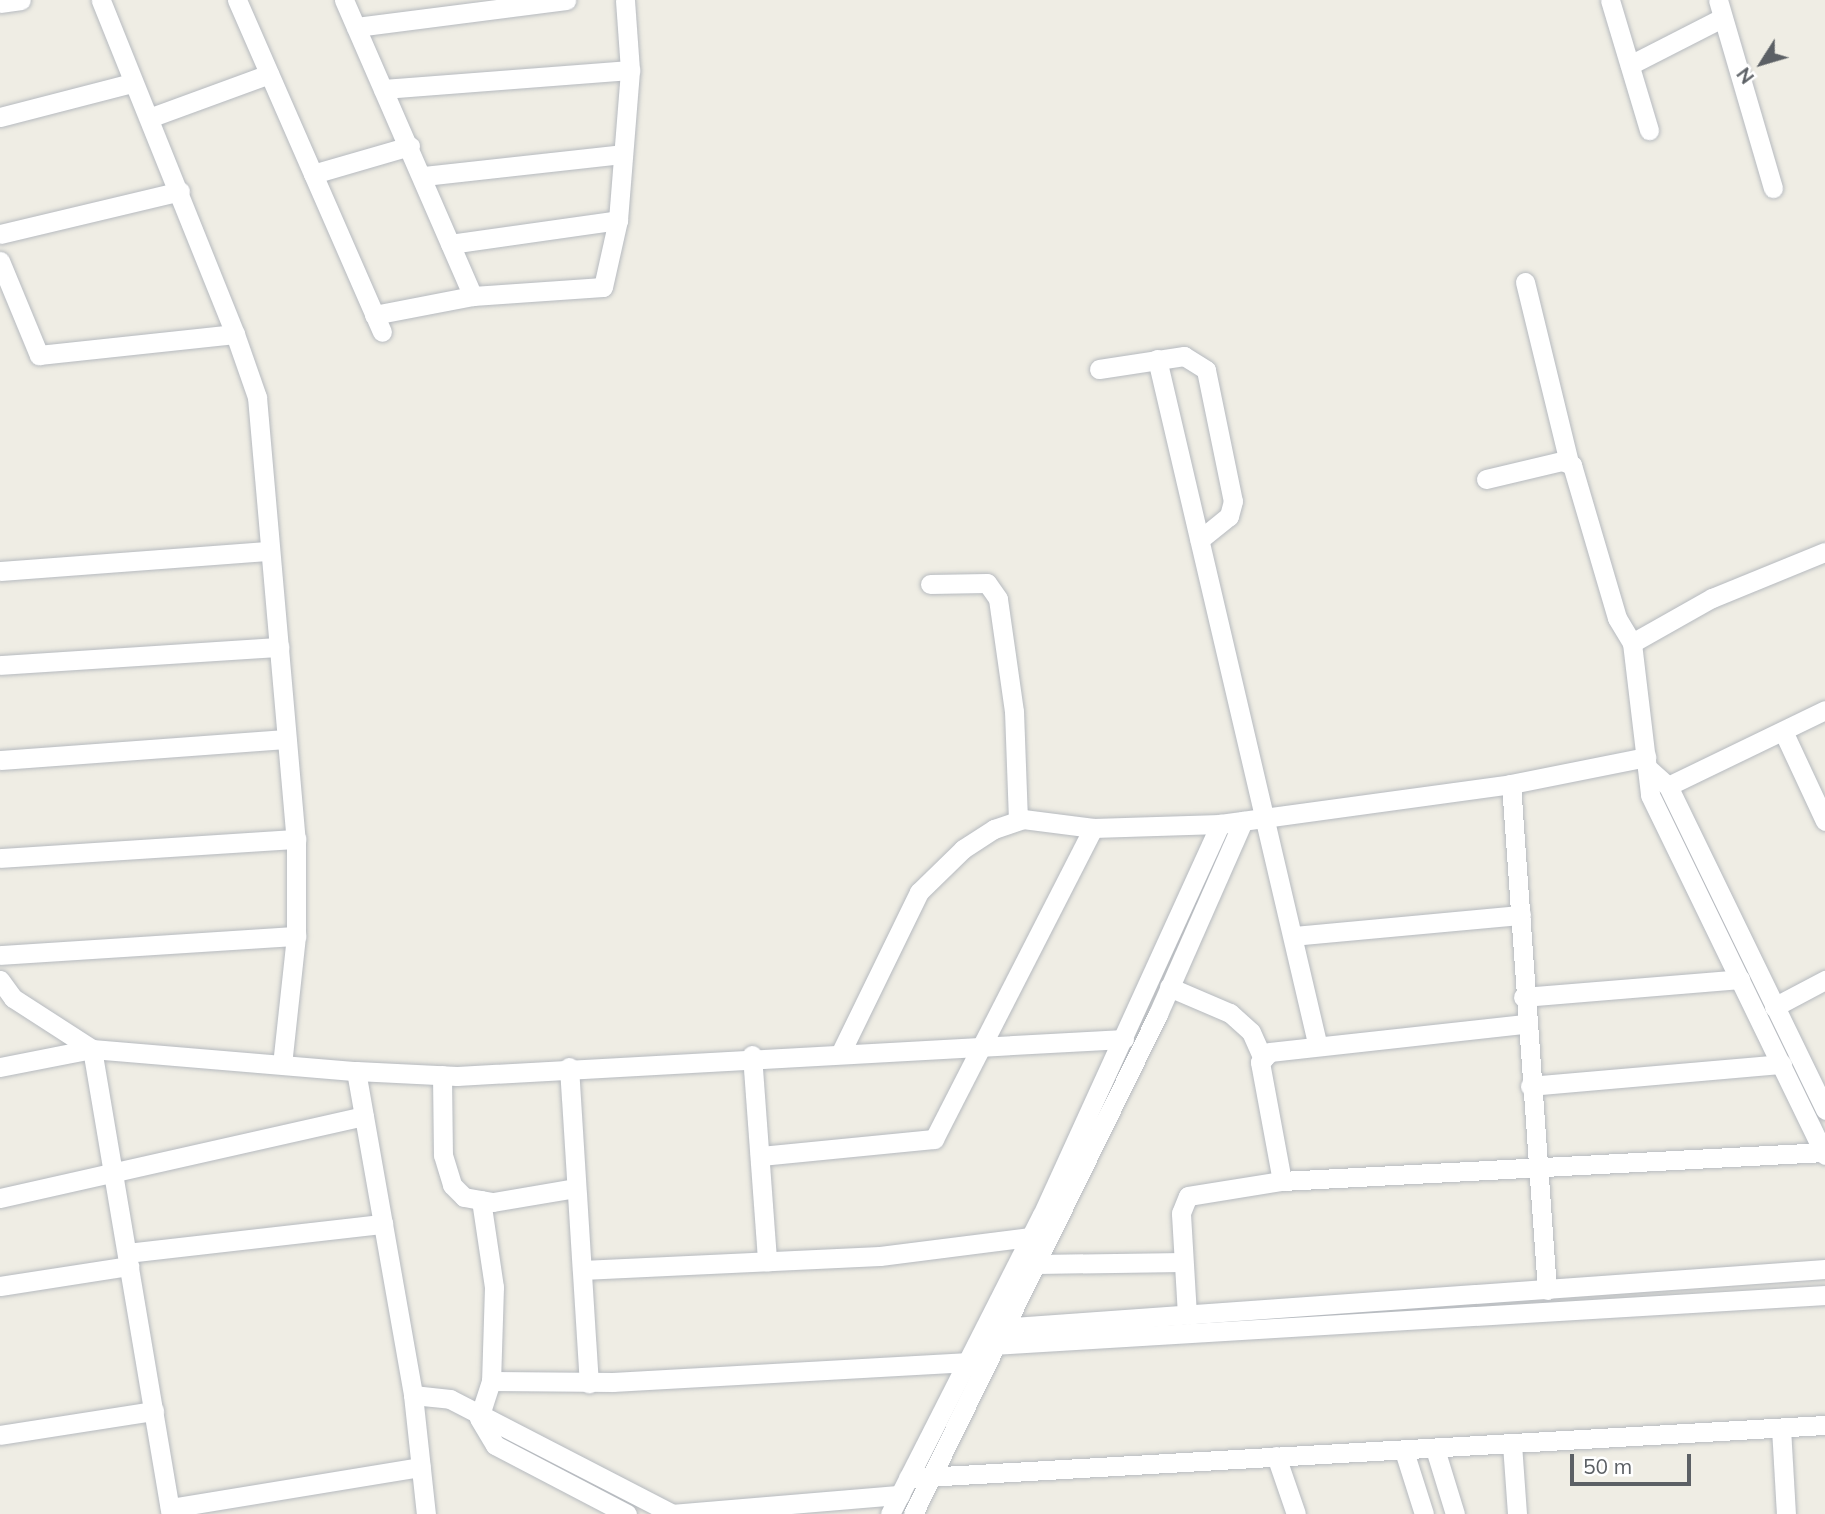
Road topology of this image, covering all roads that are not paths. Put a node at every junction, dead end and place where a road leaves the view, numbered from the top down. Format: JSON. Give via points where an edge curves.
{"nodes":[{"id":1,"x":21,"y":0,"type":"edge"},
{"id":2,"x":101,"y":0,"type":"edge"},
{"id":3,"x":237,"y":0,"type":"edge"},
{"id":4,"x":344,"y":0,"type":"edge"},
{"id":5,"x":566,"y":0,"type":"edge"},
{"id":6,"x":625,"y":0,"type":"edge"},
{"id":7,"x":1610,"y":0,"type":"edge"},
{"id":8,"x":0,"y":3,"type":"edge"},
{"id":9,"x":1720,"y":9,"type":"edge"},
{"id":10,"x":356,"y":27,"type":"junction"},
{"id":11,"x":1630,"y":65,"type":"junction"},
{"id":12,"x":631,"y":70,"type":"junction"},
{"id":13,"x":269,"y":74,"type":"junction"},
{"id":14,"x":131,"y":83,"type":"junction"},
{"id":15,"x":383,"y":89,"type":"junction"},
{"id":16,"x":0,"y":117,"type":"edge"},
{"id":17,"x":149,"y":118,"type":"junction"},
{"id":18,"x":1649,"y":130,"type":"dead end"},
{"id":19,"x":410,"y":146,"type":"junction"},
{"id":20,"x":622,"y":154,"type":"junction"},
{"id":21,"x":313,"y":174,"type":"junction"},
{"id":22,"x":424,"y":176,"type":"junction"},
{"id":23,"x":1773,"y":188,"type":"dead end"},
{"id":24,"x":180,"y":191,"type":"junction"},
{"id":25,"x":618,"y":220,"type":"junction"},
{"id":26,"x":0,"y":234,"type":"edge"},
{"id":27,"x":450,"y":244,"type":"junction"},
{"id":28,"x":0,"y":261,"type":"edge"},
{"id":29,"x":1525,"y":282,"type":"dead end"},
{"id":30,"x":473,"y":296,"type":"junction"},
{"id":31,"x":235,"y":334,"type":"junction"},
{"id":32,"x":1157,"y":359,"type":"junction"},
{"id":33,"x":1099,"y":369,"type":"dead end"},
{"id":34,"x":1569,"y":462,"type":"junction"},
{"id":35,"x":1486,"y":479,"type":"dead end"},
{"id":36,"x":1199,"y":540,"type":"junction"},
{"id":37,"x":267,"y":551,"type":"junction"},
{"id":38,"x":1825,"y":552,"type":"edge"},
{"id":39,"x":0,"y":571,"type":"edge"},
{"id":40,"x":930,"y":584,"type":"dead end"},
{"id":41,"x":1632,"y":643,"type":"junction"},
{"id":42,"x":279,"y":647,"type":"junction"},
{"id":43,"x":0,"y":665,"type":"edge"},
{"id":44,"x":1825,"y":710,"type":"edge"},
{"id":45,"x":1783,"y":731,"type":"junction"},
{"id":46,"x":286,"y":739,"type":"junction"},
{"id":47,"x":0,"y":760,"type":"edge"},
{"id":48,"x":1648,"y":764,"type":"junction"},
{"id":49,"x":1511,"y":784,"type":"junction"},
{"id":50,"x":1668,"y":786,"type":"junction"},
{"id":51,"x":1268,"y":817,"type":"junction"},
{"id":52,"x":1018,"y":820,"type":"junction"},
{"id":53,"x":1243,"y":821,"type":"junction"},
{"id":54,"x":1825,"y":821,"type":"edge"},
{"id":55,"x":1220,"y":824,"type":"junction"},
{"id":56,"x":1093,"y":828,"type":"junction"},
{"id":57,"x":296,"y":839,"type":"junction"},
{"id":58,"x":0,"y":858,"type":"edge"},
{"id":59,"x":1521,"y":915,"type":"junction"},
{"id":60,"x":296,"y":936,"type":"junction"},
{"id":61,"x":1293,"y":936,"type":"junction"},
{"id":62,"x":0,"y":955,"type":"edge"},
{"id":63,"x":1740,"y":979,"type":"junction"},
{"id":64,"x":0,"y":980,"type":"edge"},
{"id":65,"x":1825,"y":980,"type":"edge"},
{"id":66,"x":1169,"y":987,"type":"junction"},
{"id":67,"x":1523,"y":997,"type":"junction"},
{"id":68,"x":1774,"y":1007,"type":"junction"},
{"id":69,"x":1524,"y":1024,"type":"junction"},
{"id":70,"x":1124,"y":1039,"type":"junction"},
{"id":71,"x":1317,"y":1043,"type":"junction"},
{"id":72,"x":984,"y":1048,"type":"junction"},
{"id":73,"x":92,"y":1049,"type":"junction"},
{"id":74,"x":841,"y":1052,"type":"junction"},
{"id":75,"x":752,"y":1055,"type":"junction"},
{"id":76,"x":1263,"y":1059,"type":"junction"},
{"id":77,"x":282,"y":1064,"type":"junction"},
{"id":78,"x":1782,"y":1064,"type":"junction"},
{"id":79,"x":0,"y":1067,"type":"edge"},
{"id":80,"x":569,"y":1067,"type":"junction"},
{"id":81,"x":356,"y":1071,"type":"junction"},
{"id":82,"x":442,"y":1075,"type":"junction"},
{"id":83,"x":1530,"y":1086,"type":"junction"},
{"id":84,"x":1825,"y":1110,"type":"edge"},
{"id":85,"x":364,"y":1116,"type":"junction"},
{"id":86,"x":1824,"y":1154,"type":"edge"},
{"id":87,"x":760,"y":1156,"type":"junction"},
{"id":88,"x":1536,"y":1167,"type":"junction"},
{"id":89,"x":113,"y":1175,"type":"junction"},
{"id":90,"x":1282,"y":1181,"type":"junction"},
{"id":91,"x":575,"y":1188,"type":"junction"},
{"id":92,"x":0,"y":1198,"type":"edge"},
{"id":93,"x":481,"y":1200,"type":"junction"},
{"id":94,"x":383,"y":1224,"type":"junction"},
{"id":95,"x":1031,"y":1237,"type":"junction"},
{"id":96,"x":128,"y":1259,"type":"junction"},
{"id":97,"x":767,"y":1261,"type":"junction"},
{"id":98,"x":1183,"y":1262,"type":"junction"},
{"id":99,"x":1037,"y":1264,"type":"junction"},
{"id":100,"x":1825,"y":1269,"type":"edge"},
{"id":101,"x":582,"y":1270,"type":"junction"},
{"id":102,"x":0,"y":1286,"type":"edge"},
{"id":103,"x":1547,"y":1290,"type":"junction"},
{"id":104,"x":1825,"y":1295,"type":"edge"},
{"id":105,"x":1187,"y":1315,"type":"junction"},
{"id":106,"x":1002,"y":1336,"type":"junction"},
{"id":107,"x":976,"y":1346,"type":"junction"},
{"id":108,"x":491,"y":1381,"type":"junction"},
{"id":109,"x":589,"y":1383,"type":"junction"},
{"id":110,"x":413,"y":1395,"type":"junction"},
{"id":111,"x":154,"y":1411,"type":"junction"},
{"id":112,"x":480,"y":1418,"type":"junction"},
{"id":113,"x":1825,"y":1424,"type":"edge"},
{"id":114,"x":1781,"y":1428,"type":"junction"},
{"id":115,"x":0,"y":1435,"type":"edge"},
{"id":116,"x":1511,"y":1444,"type":"junction"},
{"id":117,"x":1435,"y":1449,"type":"junction"},
{"id":118,"x":1404,"y":1451,"type":"junction"},
{"id":119,"x":1276,"y":1456,"type":"junction"},
{"id":120,"x":421,"y":1467,"type":"junction"},
{"id":121,"x":931,"y":1477,"type":"junction"},
{"id":122,"x":904,"y":1486,"type":"junction"},
{"id":123,"x":171,"y":1511,"type":"edge"},
{"id":124,"x":426,"y":1514,"type":"edge"},
{"id":125,"x":627,"y":1514,"type":"edge"},
{"id":126,"x":672,"y":1514,"type":"edge"},
{"id":127,"x":890,"y":1514,"type":"edge"},
{"id":128,"x":913,"y":1514,"type":"edge"},
{"id":129,"x":1296,"y":1514,"type":"edge"},
{"id":130,"x":1424,"y":1514,"type":"edge"},
{"id":131,"x":1455,"y":1514,"type":"edge"},
{"id":132,"x":1517,"y":1514,"type":"edge"},
{"id":133,"x":1786,"y":1514,"type":"edge"}],
"edges":[{"from":1,"to":8,"type":"street"},
{"from":2,"to":14,"type":"street"},
{"from":3,"to":13,"type":"street"},
{"from":4,"to":10,"type":"street"},
{"from":5,"to":10,"type":"street"},
{"from":6,"to":12,"type":"street"},
{"from":7,"to":11,"type":"street"},
{"from":9,"to":11,"type":"street"},
{"from":9,"to":23,"type":"street"},
{"from":10,"to":15,"type":"street"},
{"from":11,"to":18,"type":"street"},
{"from":12,"to":15,"type":"street"},
{"from":12,"to":20,"type":"street"},
{"from":13,"to":17,"type":"street"},
{"from":13,"to":21,"type":"street"},
{"from":14,"to":16,"type":"street"},
{"from":14,"to":17,"type":"street"},
{"from":15,"to":19,"type":"street"},
{"from":17,"to":24,"type":"street"},
{"from":19,"to":21,"type":"street"},
{"from":19,"to":22,"type":"street"},
{"from":20,"to":22,"type":"street"},
{"from":20,"to":25,"type":"street"},
{"from":21,"to":30,"type":"street","via":[[378,323]]},
{"from":22,"to":27,"type":"street"},
{"from":24,"to":26,"type":"street"},
{"from":24,"to":31,"type":"street"},
{"from":25,"to":27,"type":"street"},
{"from":25,"to":30,"type":"street","via":[[603,287]]},
{"from":27,"to":30,"type":"street"},
{"from":28,"to":31,"type":"street","via":[[39,355]]},
{"from":29,"to":34,"type":"street"},
{"from":31,"to":37,"type":"street","via":[[257,397]]},
{"from":32,"to":33,"type":"street"},
{"from":32,"to":36,"type":"street"},
{"from":32,"to":36,"type":"street","via":[[1194,358],[1210,384],[1233,501],[1229,516]]},
{"from":34,"to":35,"type":"street"},
{"from":34,"to":41,"type":"street","via":[[1617,618]]},
{"from":36,"to":51,"type":"street"},
{"from":37,"to":39,"type":"street"},
{"from":37,"to":42,"type":"street"},
{"from":38,"to":41,"type":"street","via":[[1712,598]]},
{"from":40,"to":52,"type":"street","via":[[987,583],[998,599],[1014,710]]},
{"from":41,"to":48,"type":"street"},
{"from":42,"to":43,"type":"street"},
{"from":42,"to":46,"type":"street"},
{"from":44,"to":45,"type":"street"},
{"from":45,"to":50,"type":"street"},
{"from":45,"to":54,"type":"street"},
{"from":46,"to":47,"type":"street"},
{"from":46,"to":57,"type":"street"},
{"from":48,"to":49,"type":"street"},
{"from":48,"to":50,"type":"street"},
{"from":48,"to":63,"type":"street","via":[[1650,795]]},
{"from":49,"to":51,"type":"street"},
{"from":49,"to":59,"type":"street"},
{"from":50,"to":68,"type":"street"},
{"from":51,"to":53,"type":"street"},
{"from":51,"to":61,"type":"street"},
{"from":52,"to":56,"type":"street"},
{"from":52,"to":74,"type":"street","via":[[963,849],[919,892]]},
{"from":53,"to":55,"type":"street"},
{"from":53,"to":66,"type":"street"},
{"from":55,"to":56,"type":"street"},
{"from":55,"to":70,"type":"street"},
{"from":56,"to":72,"type":"street"},
{"from":57,"to":58,"type":"street"},
{"from":57,"to":60,"type":"street"},
{"from":59,"to":61,"type":"street"},
{"from":59,"to":67,"type":"street"},
{"from":60,"to":62,"type":"street"},
{"from":60,"to":77,"type":"street"},
{"from":61,"to":71,"type":"street"},
{"from":63,"to":67,"type":"street"},
{"from":63,"to":78,"type":"street"},
{"from":64,"to":73,"type":"street","via":[[13,998]]},
{"from":65,"to":68,"type":"street"},
{"from":66,"to":76,"type":"street","via":[[1230,1013],[1251,1032]]},
{"from":66,"to":99,"type":"street"},
{"from":67,"to":69,"type":"street"},
{"from":68,"to":84,"type":"street"},
{"from":69,"to":71,"type":"street"},
{"from":69,"to":83,"type":"street"},
{"from":70,"to":72,"type":"street"},
{"from":70,"to":95,"type":"street"},
{"from":71,"to":76,"type":"street","via":[[1270,1052]]},
{"from":72,"to":74,"type":"street"},
{"from":72,"to":87,"type":"street","via":[[934,1139]]},
{"from":73,"to":77,"type":"street"},
{"from":73,"to":79,"type":"street"},
{"from":73,"to":89,"type":"street"},
{"from":74,"to":75,"type":"street"},
{"from":75,"to":80,"type":"street"},
{"from":75,"to":87,"type":"street"},
{"from":76,"to":90,"type":"street"},
{"from":77,"to":81,"type":"street"},
{"from":78,"to":83,"type":"street"},
{"from":78,"to":86,"type":"street"},
{"from":80,"to":82,"type":"street"},
{"from":80,"to":91,"type":"street"},
{"from":81,"to":82,"type":"street"},
{"from":81,"to":85,"type":"street"},
{"from":82,"to":93,"type":"street","via":[[443,1155],[452,1185],[464,1197]]},
{"from":83,"to":88,"type":"street"},
{"from":85,"to":89,"type":"street"},
{"from":85,"to":94,"type":"street"},
{"from":86,"to":88,"type":"street"},
{"from":87,"to":97,"type":"street"},
{"from":88,"to":90,"type":"street"},
{"from":88,"to":103,"type":"street"},
{"from":89,"to":92,"type":"street"},
{"from":89,"to":96,"type":"street"},
{"from":90,"to":98,"type":"street","via":[[1188,1196],[1181,1213]]},
{"from":91,"to":93,"type":"street"},
{"from":91,"to":101,"type":"street"},
{"from":93,"to":108,"type":"street","via":[[494,1287]]},
{"from":94,"to":96,"type":"street"},
{"from":94,"to":110,"type":"street"},
{"from":95,"to":97,"type":"street","via":[[880,1256]]},
{"from":95,"to":107,"type":"street"},
{"from":96,"to":102,"type":"street"},
{"from":96,"to":111,"type":"street"},
{"from":97,"to":101,"type":"street"},
{"from":98,"to":99,"type":"street"},
{"from":98,"to":105,"type":"street"},
{"from":99,"to":106,"type":"street"},
{"from":100,"to":103,"type":"street"},
{"from":101,"to":109,"type":"street"},
{"from":103,"to":105,"type":"street"},
{"from":104,"to":106,"type":"street"},
{"from":105,"to":106,"type":"street"},
{"from":106,"to":107,"type":"street"},
{"from":106,"to":121,"type":"street"},
{"from":107,"to":109,"type":"street"},
{"from":107,"to":122,"type":"street"},
{"from":108,"to":109,"type":"street"},
{"from":108,"to":112,"type":"street"},
{"from":110,"to":112,"type":"street","via":[[450,1399]]},
{"from":110,"to":120,"type":"street"},
{"from":111,"to":115,"type":"street"},
{"from":111,"to":123,"type":"street"},
{"from":112,"to":125,"type":"street","via":[[495,1445]]},
{"from":112,"to":126,"type":"street"},
{"from":113,"to":114,"type":"street"},
{"from":114,"to":116,"type":"street"},
{"from":114,"to":133,"type":"street"},
{"from":116,"to":117,"type":"street"},
{"from":116,"to":132,"type":"street"},
{"from":117,"to":118,"type":"street"},
{"from":117,"to":131,"type":"street"},
{"from":118,"to":119,"type":"street"},
{"from":118,"to":130,"type":"street"},
{"from":119,"to":121,"type":"street"},
{"from":119,"to":129,"type":"street"},
{"from":120,"to":123,"type":"street"},
{"from":120,"to":124,"type":"street"},
{"from":121,"to":122,"type":"street"},
{"from":121,"to":128,"type":"street"},
{"from":122,"to":126,"type":"street"},
{"from":122,"to":127,"type":"street"}]}
